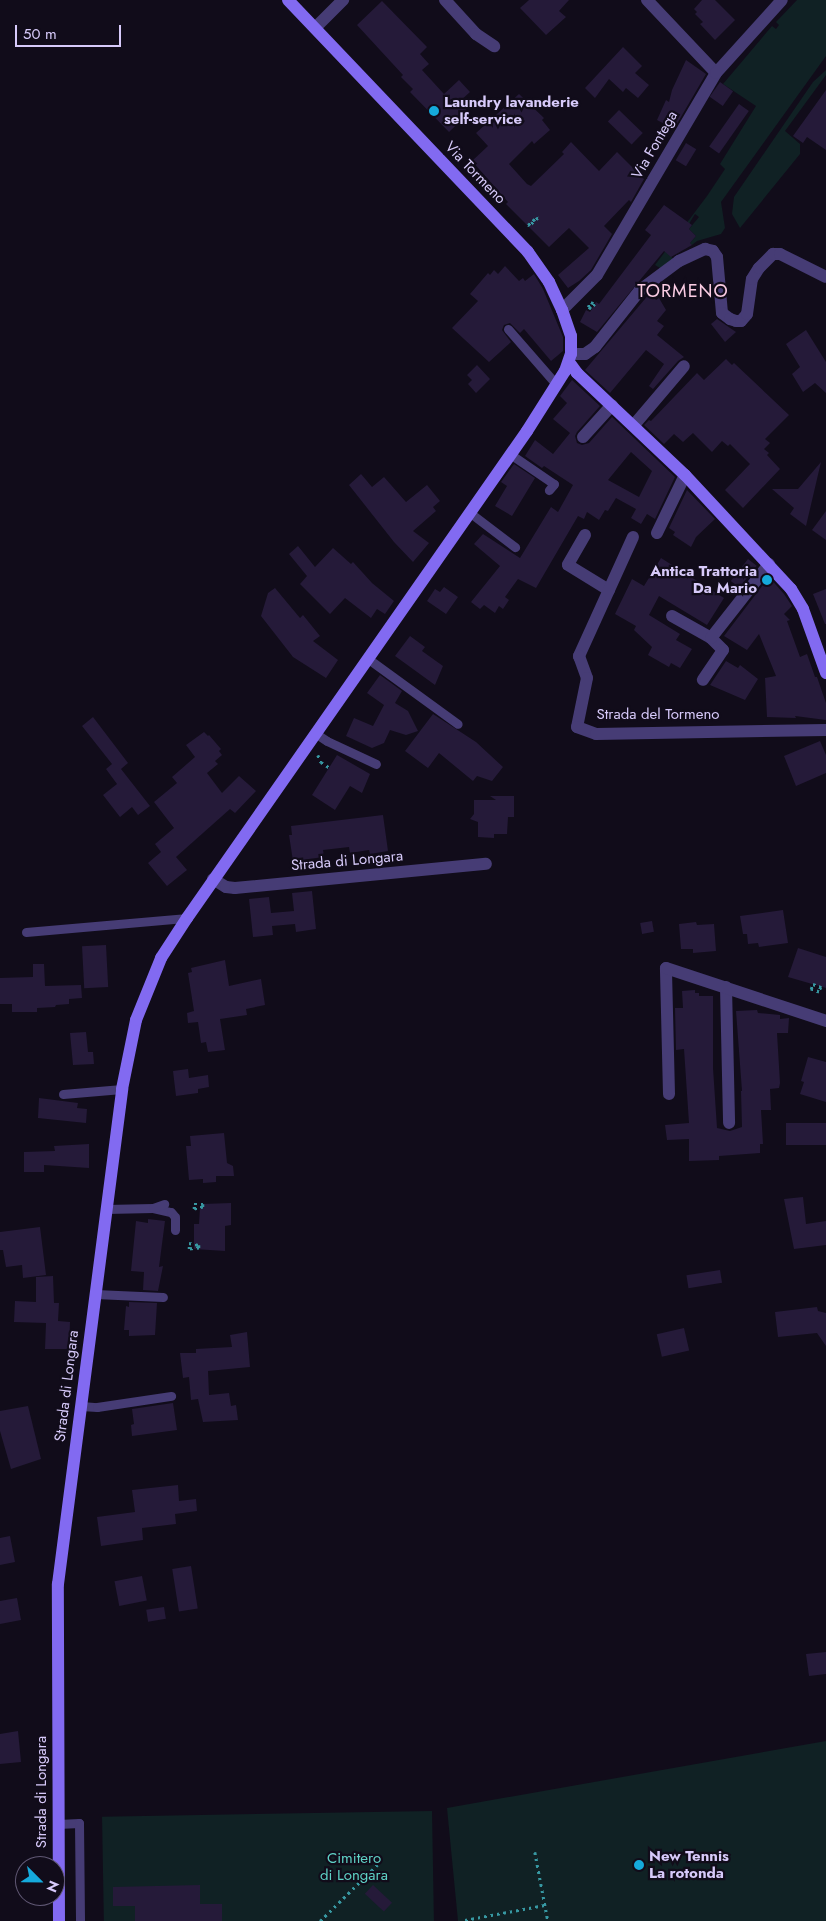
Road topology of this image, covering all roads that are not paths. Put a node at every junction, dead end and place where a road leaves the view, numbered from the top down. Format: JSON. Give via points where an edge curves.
{"nodes":[{"id":1,"x":288,"y":0,"type":"edge"},
{"id":2,"x":343,"y":0,"type":"edge"},
{"id":3,"x":445,"y":0,"type":"edge"},
{"id":4,"x":647,"y":0,"type":"edge"},
{"id":5,"x":782,"y":0,"type":"edge"},
{"id":6,"x":315,"y":28,"type":"junction"},
{"id":7,"x":494,"y":46,"type":"dead end"},
{"id":8,"x":716,"y":73,"type":"junction"},
{"id":9,"x":826,"y":277,"type":"edge"},
{"id":10,"x":562,"y":310,"type":"junction"},
{"id":11,"x":508,"y":329,"type":"dead end"},
{"id":12,"x":570,"y":358,"type":"junction"},
{"id":13,"x":684,"y":366,"type":"dead end"},
{"id":14,"x":556,"y":384,"type":"junction"},
{"id":15,"x":612,"y":405,"type":"junction"},
{"id":16,"x":634,"y":425,"type":"junction"},
{"id":17,"x":584,"y":436,"type":"dead end"},
{"id":18,"x":510,"y":454,"type":"junction"},
{"id":19,"x":685,"y":475,"type":"junction"},
{"id":20,"x":549,"y":490,"type":"dead end"},
{"id":21,"x":470,"y":512,"type":"junction"},
{"id":22,"x":657,"y":533,"type":"dead end"},
{"id":23,"x":585,"y":535,"type":"dead end"},
{"id":24,"x":632,"y":537,"type":"dead end"},
{"id":25,"x":515,"y":547,"type":"dead end"},
{"id":26,"x":769,"y":564,"type":"junction"},
{"id":27,"x":608,"y":590,"type":"junction"},
{"id":28,"x":672,"y":616,"type":"dead end"},
{"id":29,"x":711,"y":638,"type":"junction"},
{"id":30,"x":367,"y":658,"type":"junction"},
{"id":31,"x":826,"y":673,"type":"edge"},
{"id":32,"x":703,"y":680,"type":"dead end"},
{"id":33,"x":458,"y":724,"type":"dead end"},
{"id":34,"x":826,"y":730,"type":"edge"},
{"id":35,"x":315,"y":733,"type":"junction"},
{"id":36,"x":376,"y":764,"type":"dead end"},
{"id":37,"x":486,"y":864,"type":"dead end"},
{"id":38,"x":213,"y":879,"type":"junction"},
{"id":39,"x":187,"y":918,"type":"junction"},
{"id":40,"x":26,"y":932,"type":"dead end"},
{"id":41,"x":726,"y":987,"type":"junction"},
{"id":42,"x":826,"y":1021,"type":"edge"},
{"id":43,"x":122,"y":1089,"type":"junction"},
{"id":44,"x":63,"y":1094,"type":"dead end"},
{"id":45,"x":669,"y":1094,"type":"dead end"},
{"id":46,"x":729,"y":1123,"type":"dead end"},
{"id":47,"x":164,"y":1204,"type":"dead end"},
{"id":48,"x":153,"y":1208,"type":"junction"},
{"id":49,"x":106,"y":1209,"type":"junction"},
{"id":50,"x":175,"y":1230,"type":"dead end"},
{"id":51,"x":96,"y":1294,"type":"junction"},
{"id":52,"x":163,"y":1297,"type":"dead end"},
{"id":53,"x":171,"y":1396,"type":"dead end"},
{"id":54,"x":81,"y":1406,"type":"junction"},
{"id":55,"x":58,"y":1824,"type":"junction"},
{"id":56,"x":59,"y":1921,"type":"edge"},
{"id":57,"x":80,"y":1921,"type":"edge"}],
"edges":[{"from":1,"to":6,"type":"main road","name":"Via Tormeno"},
{"from":2,"to":6,"type":"street"},
{"from":3,"to":7,"type":"street","via":[[476,34]]},
{"from":4,"to":8,"type":"street"},
{"from":5,"to":8,"type":"street","name":"Via Fontega"},
{"from":6,"to":10,"type":"main road","name":"Via Tormeno","via":[[528,252],[549,282]]},
{"from":8,"to":10,"type":"street","name":"Via Fontega","via":[[597,275]]},
{"from":9,"to":12,"type":"street","via":[[780,254],[773,254],[752,279],[747,314],[736,321],[722,313],[717,257],[706,249],[679,261],[640,290],[595,348]]},
{"from":10,"to":12,"type":"main road","name":"Via Tormeno","via":[[571,336]]},
{"from":11,"to":14,"type":"lane"},
{"from":12,"to":14,"type":"main road","name":"Strada di Longara"},
{"from":12,"to":15,"type":"main road"},
{"from":13,"to":16,"type":"street"},
{"from":14,"to":18,"type":"main road","name":"Strada di Longara"},
{"from":15,"to":16,"type":"main road"},
{"from":15,"to":17,"type":"street"},
{"from":16,"to":19,"type":"main road"},
{"from":18,"to":20,"type":"lane","via":[[554,484]]},
{"from":18,"to":21,"type":"main road","name":"Strada di Longara"},
{"from":19,"to":22,"type":"street"},
{"from":19,"to":26,"type":"main road"},
{"from":21,"to":25,"type":"lane"},
{"from":21,"to":30,"type":"main road","name":"Strada di Longara"},
{"from":23,"to":27,"type":"street","via":[[568,565]]},
{"from":24,"to":27,"type":"street","name":"Strada del Tormeno"},
{"from":26,"to":29,"type":"street"},
{"from":26,"to":31,"type":"main road","via":[[803,609]]},
{"from":27,"to":34,"type":"street","name":"Strada del Tormeno","via":[[579,656],[587,678],[576,727],[596,734]]},
{"from":28,"to":29,"type":"street"},
{"from":29,"to":32,"type":"street","via":[[723,650]]},
{"from":30,"to":33,"type":"lane"},
{"from":30,"to":35,"type":"main road","name":"Strada di Longara"},
{"from":35,"to":36,"type":"lane"},
{"from":35,"to":38,"type":"main road","name":"Strada di Longara"},
{"from":37,"to":38,"type":"street","name":"Strada di Longara","via":[[235,888]]},
{"from":38,"to":39,"type":"main road","name":"Strada di Longara"},
{"from":39,"to":40,"type":"lane"},
{"from":39,"to":43,"type":"main road","name":"Strada di Longara","via":[[161,958],[142,1000],[130,1041]]},
{"from":41,"to":42,"type":"street"},
{"from":41,"to":45,"type":"street","via":[[666,968]]},
{"from":41,"to":46,"type":"street"},
{"from":43,"to":44,"type":"lane"},
{"from":43,"to":49,"type":"main road","name":"Strada di Longara"},
{"from":47,"to":48,"type":"lane"},
{"from":48,"to":49,"type":"lane"},
{"from":48,"to":50,"type":"lane","via":[[171,1212],[175,1216]]},
{"from":49,"to":51,"type":"main road","name":"Strada di Longara"},
{"from":51,"to":52,"type":"lane"},
{"from":51,"to":54,"type":"main road","name":"Strada di Longara"},
{"from":53,"to":54,"type":"lane","via":[[97,1407]]},
{"from":54,"to":55,"type":"main road","name":"Strada di Longara","via":[[58,1584]]},
{"from":55,"to":56,"type":"main road","name":"Strada di Longara"},
{"from":55,"to":57,"type":"lane","via":[[79,1823]]}]}
